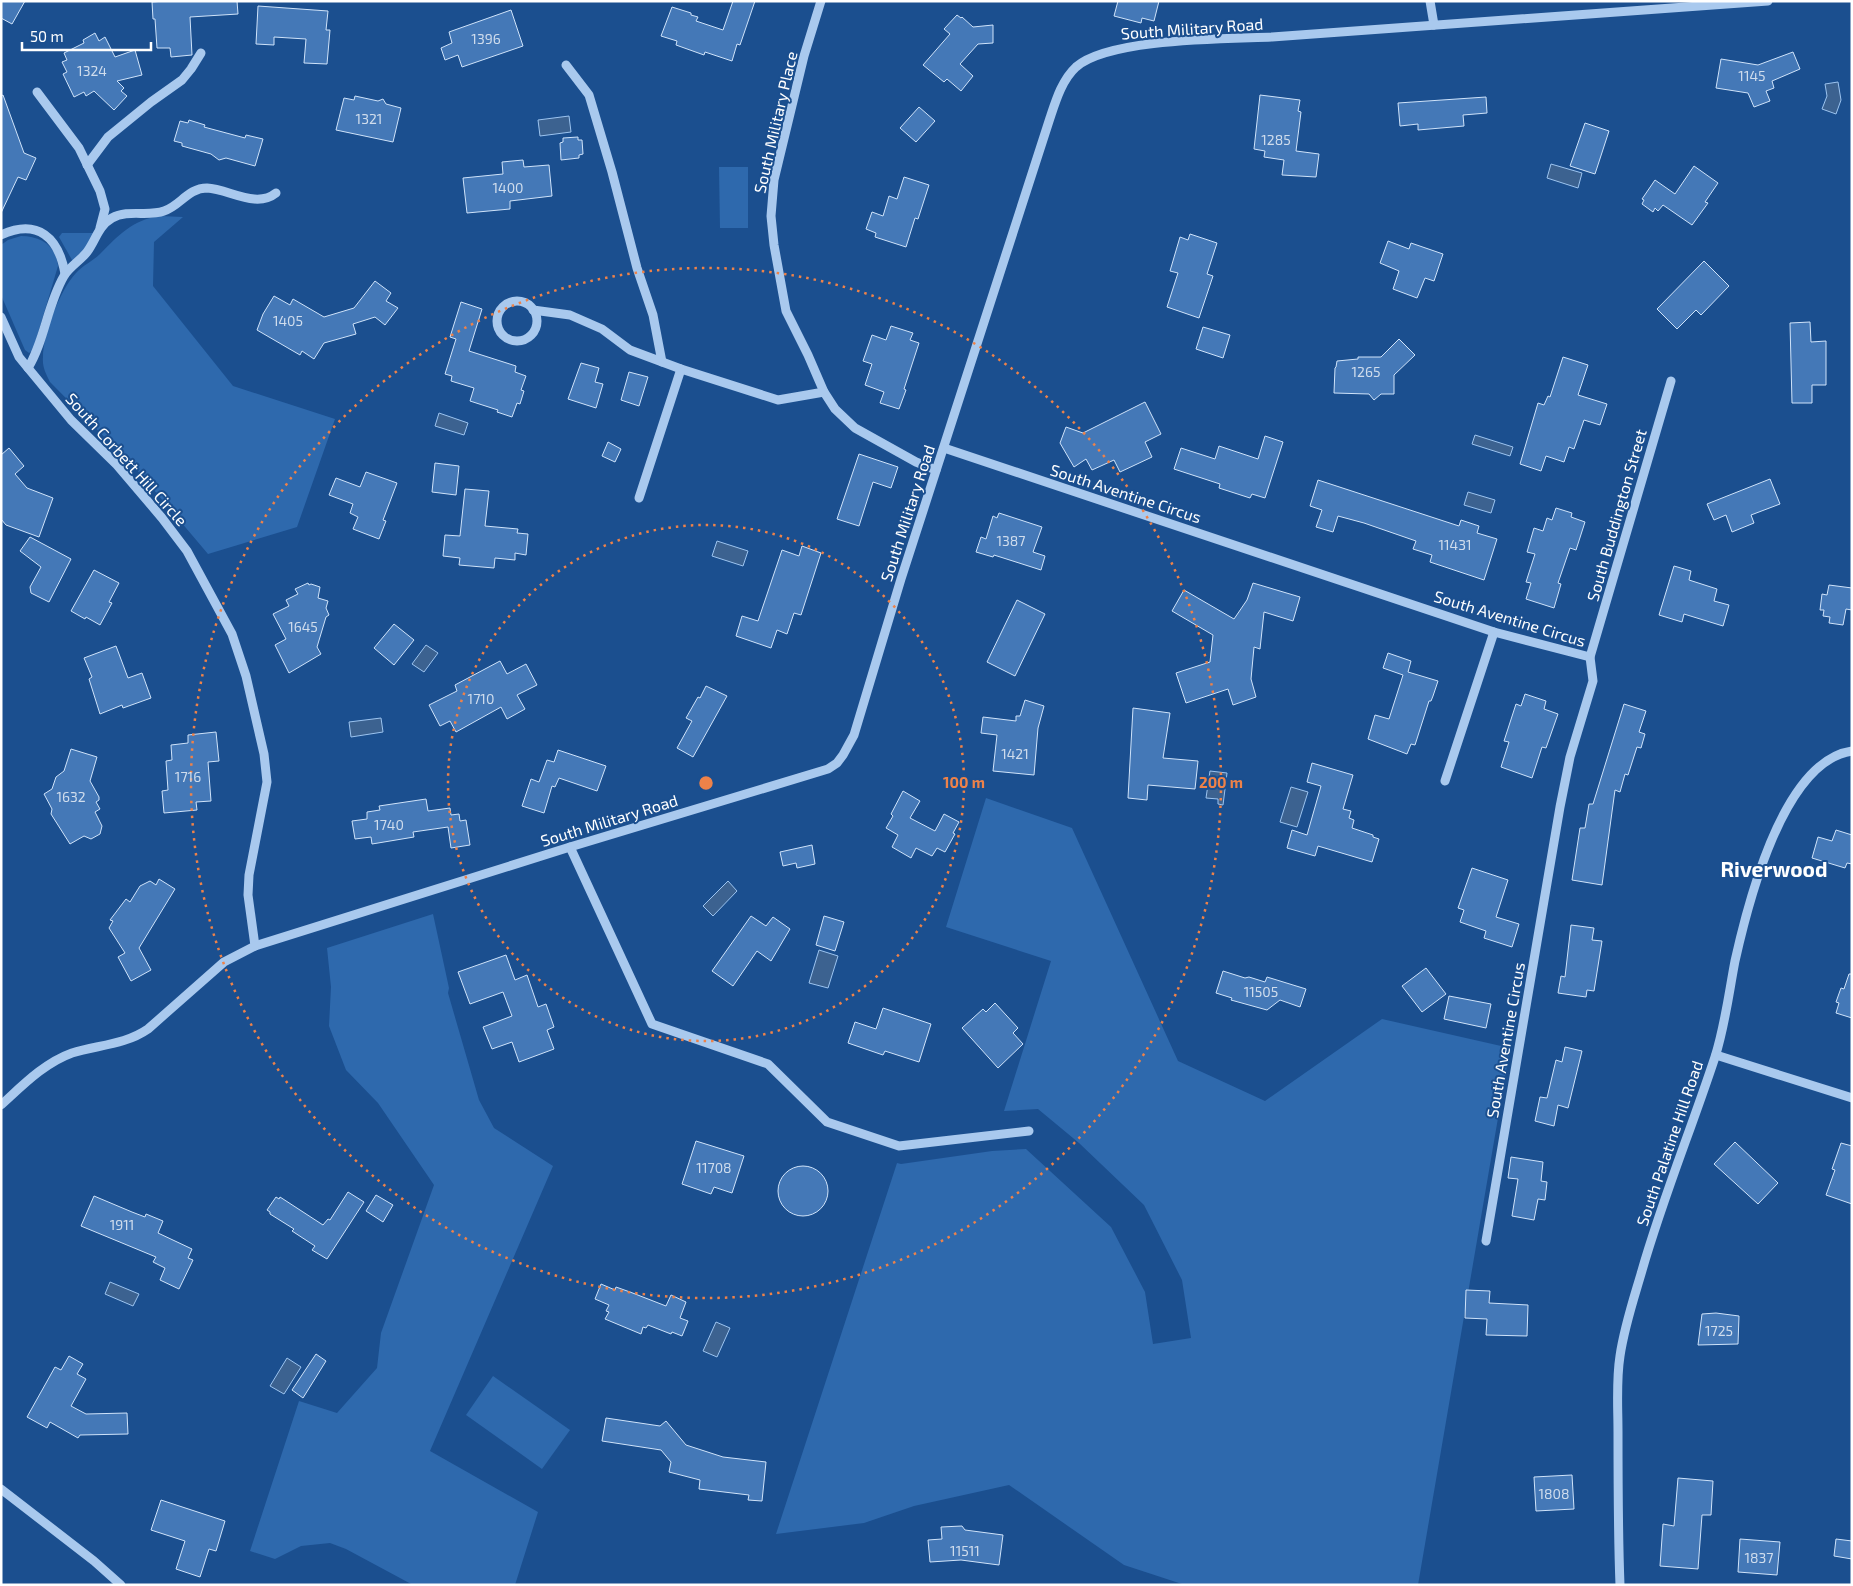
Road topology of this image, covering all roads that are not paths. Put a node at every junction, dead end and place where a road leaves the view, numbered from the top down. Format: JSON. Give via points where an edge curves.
{"nodes":[{"id":1,"x":821,"y":1,"type":"edge"},
{"id":2,"x":1430,"y":1,"type":"edge"},
{"id":3,"x":1768,"y":1,"type":"edge"},
{"id":4,"x":1434,"y":25,"type":"junction"},
{"id":5,"x":201,"y":52,"type":"dead end"},
{"id":6,"x":566,"y":65,"type":"dead end"},
{"id":7,"x":37,"y":92,"type":"dead end"},
{"id":8,"x":87,"y":165,"type":"junction"},
{"id":9,"x":276,"y":192,"type":"dead end"},
{"id":10,"x":100,"y":228,"type":"junction"},
{"id":11,"x":1,"y":235,"type":"edge"},
{"id":12,"x":64,"y":274,"type":"junction"},
{"id":13,"x":533,"y":310,"type":"junction"},
{"id":14,"x":1,"y":318,"type":"edge"},
{"id":15,"x":662,"y":362,"type":"junction"},
{"id":16,"x":28,"y":368,"type":"junction"},
{"id":17,"x":681,"y":369,"type":"junction"},
{"id":18,"x":1671,"y":381,"type":"dead end"},
{"id":19,"x":824,"y":392,"type":"junction"},
{"id":20,"x":944,"y":448,"type":"junction"},
{"id":21,"x":936,"y":470,"type":"junction"},
{"id":22,"x":639,"y":498,"type":"dead end"},
{"id":23,"x":1494,"y":632,"type":"junction"},
{"id":24,"x":1590,"y":658,"type":"junction"},
{"id":25,"x":1852,"y":751,"type":"edge"},
{"id":26,"x":1445,"y":781,"type":"dead end"},
{"id":27,"x":570,"y":847,"type":"junction"},
{"id":28,"x":255,"y":946,"type":"junction"},
{"id":29,"x":1716,"y":1055,"type":"junction"},
{"id":30,"x":1852,"y":1098,"type":"edge"},
{"id":31,"x":1,"y":1106,"type":"edge"},
{"id":32,"x":1029,"y":1131,"type":"dead end"},
{"id":33,"x":1486,"y":1242,"type":"dead end"},
{"id":34,"x":1,"y":1489,"type":"edge"},
{"id":35,"x":121,"y":1585,"type":"edge"},
{"id":36,"x":1620,"y":1585,"type":"edge"}],
"edges":[{"from":1,"to":19,"type":"street","name":"South Military Place","via":[[774,180],[771,216],[786,311]]},
{"from":2,"to":4,"type":"street"},
{"from":3,"to":4,"type":"street","name":"South Military Road"},
{"from":4,"to":20,"type":"street","name":"South Military Road","via":[[1136,46],[1104,52],[1076,67],[1063,84],[1050,118]]},
{"from":5,"to":8,"type":"street","via":[[182,80],[108,136]]},
{"from":6,"to":15,"type":"street","via":[[589,95],[653,315]]},
{"from":7,"to":8,"type":"street"},
{"from":8,"to":10,"type":"street","via":[[104,199]]},
{"from":9,"to":10,"type":"street","via":[[260,200],[203,188],[163,212],[125,214],[112,218]]},
{"from":10,"to":12,"type":"street","via":[[88,251]]},
{"from":11,"to":12,"type":"street","via":[[35,230],[48,236],[57,247]]},
{"from":12,"to":16,"type":"street"},
{"from":13,"to":13,"type":"street","via":[[517,301],[505,305],[497,321],[501,333],[512,341],[525,339],[535,329]]},
{"from":13,"to":15,"type":"street","via":[[570,315],[602,329],[630,350]]},
{"from":14,"to":16,"type":"street","name":"South Corbett Hill Circle","via":[[19,357]]},
{"from":15,"to":17,"type":"street"},
{"from":16,"to":28,"type":"street","name":"South Corbett Hill Circle","via":[[71,420],[117,465],[162,518],[186,551],[232,634],[246,676],[267,782],[249,875],[248,895]]},
{"from":17,"to":19,"type":"street","via":[[778,400]]},
{"from":17,"to":22,"type":"street"},
{"from":18,"to":24,"type":"street","name":"South Buddington Street"},
{"from":19,"to":21,"type":"street","name":"South Military Place","via":[[835,409],[855,428]]},
{"from":20,"to":21,"type":"street","name":"South Military Road"},
{"from":20,"to":23,"type":"street","name":"South Aventine Circus"},
{"from":21,"to":27,"type":"street","name":"South Military Road","via":[[854,735],[837,763],[828,769]]},
{"from":23,"to":24,"type":"street","name":"South Aventine Circus"},
{"from":23,"to":26,"type":"street"},
{"from":24,"to":33,"type":"street","name":"South Aventine Circus","via":[[1593,681],[1570,757],[1560,807]]},
{"from":25,"to":29,"type":"street","name":"South Palatine Hill Road","via":[[1836,755],[1814,771],[1794,796],[1778,826],[1746,916]]},
{"from":27,"to":28,"type":"street","name":"South Military Road"},
{"from":27,"to":32,"type":"street","via":[[652,1024],[768,1064],[827,1122],[898,1146]]},
{"from":28,"to":31,"type":"street","name":"South Military Road","via":[[224,962],[137,1037],[70,1054],[53,1062]]},
{"from":29,"to":30,"type":"street"},
{"from":29,"to":36,"type":"street","name":"South Palatine Hill Road","via":[[1656,1223],[1624,1329],[1618,1377]]},
{"from":34,"to":35,"type":"street","via":[[88,1555]]}]}
